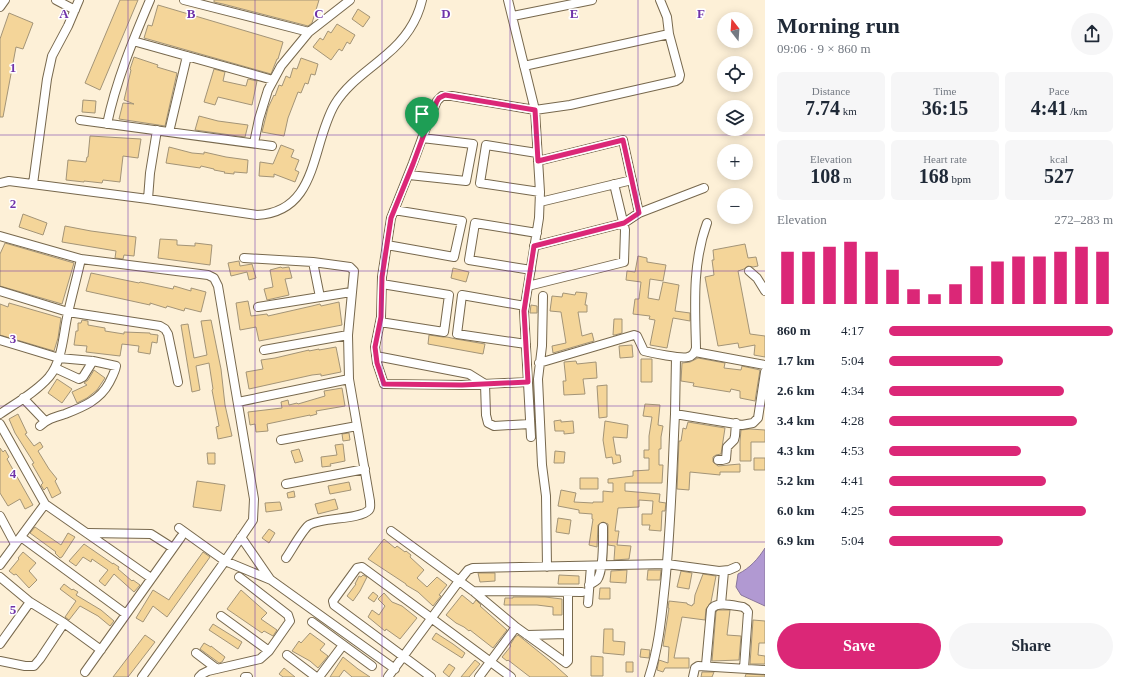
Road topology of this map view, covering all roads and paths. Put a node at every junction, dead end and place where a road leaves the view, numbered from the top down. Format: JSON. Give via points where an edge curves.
{"nodes":[{"id":1,"x":5,"y":0,"type":"edge"},
{"id":2,"x":56,"y":0,"type":"edge"},
{"id":3,"x":79,"y":0,"type":"edge"},
{"id":4,"x":150,"y":0,"type":"edge"},
{"id":5,"x":184,"y":0,"type":"edge"},
{"id":6,"x":350,"y":0,"type":"edge"},
{"id":7,"x":422,"y":0,"type":"edge"},
{"id":8,"x":508,"y":0,"type":"edge"},
{"id":9,"x":592,"y":0,"type":"edge"},
{"id":10,"x":660,"y":0,"type":"edge"},
{"id":11,"x":0,"y":7,"type":"edge"},
{"id":12,"x":75,"y":10,"type":"junction"},
{"id":13,"x":512,"y":16,"type":"junction"},
{"id":14,"x":309,"y":32,"type":"junction"},
{"id":15,"x":670,"y":34,"type":"junction"},
{"id":16,"x":133,"y":41,"type":"junction"},
{"id":17,"x":187,"y":56,"type":"junction"},
{"id":18,"x":524,"y":66,"type":"junction"},
{"id":19,"x":273,"y":80,"type":"junction"},
{"id":20,"x":535,"y":110,"type":"junction"},
{"id":21,"x":80,"y":120,"type":"dead end"},
{"id":22,"x":107,"y":124,"type":"junction"},
{"id":23,"x":157,"y":130,"type":"junction"},
{"id":24,"x":169,"y":132,"type":"junction"},
{"id":25,"x":422,"y":138,"type":"junction"},
{"id":26,"x":254,"y":144,"type":"junction"},
{"id":27,"x":272,"y":146,"type":"dead end"},
{"id":28,"x":538,"y":157,"type":"junction"},
{"id":29,"x":409,"y":175,"type":"junction"},
{"id":30,"x":632,"y":180,"type":"junction"},
{"id":31,"x":0,"y":183,"type":"edge"},
{"id":32,"x":33,"y":184,"type":"junction"},
{"id":33,"x":614,"y":184,"type":"junction"},
{"id":34,"x":704,"y":188,"type":"dead end"},
{"id":35,"x":540,"y":192,"type":"junction"},
{"id":36,"x":148,"y":199,"type":"junction"},
{"id":37,"x":540,"y":202,"type":"junction"},
{"id":38,"x":394,"y":210,"type":"junction"},
{"id":39,"x":639,"y":213,"type":"junction"},
{"id":40,"x":624,"y":223,"type":"junction"},
{"id":41,"x":707,"y":223,"type":"dead end"},
{"id":42,"x":537,"y":233,"type":"junction"},
{"id":43,"x":0,"y":236,"type":"edge"},
{"id":44,"x":387,"y":245,"type":"junction"},
{"id":45,"x":534,"y":246,"type":"junction"},
{"id":46,"x":244,"y":258,"type":"dead end"},
{"id":47,"x":82,"y":259,"type":"junction"},
{"id":48,"x":313,"y":262,"type":"junction"},
{"id":49,"x":531,"y":270,"type":"junction"},
{"id":50,"x":749,"y":271,"type":"dead end"},
{"id":51,"x":382,"y":284,"type":"junction"},
{"id":52,"x":528,"y":286,"type":"junction"},
{"id":53,"x":0,"y":291,"type":"edge"},
{"id":54,"x":765,"y":291,"type":"edge"},
{"id":55,"x":351,"y":292,"type":"junction"},
{"id":56,"x":320,"y":296,"type":"junction"},
{"id":57,"x":543,"y":296,"type":"dead end"},
{"id":58,"x":525,"y":306,"type":"junction"},
{"id":59,"x":258,"y":307,"type":"dead end"},
{"id":60,"x":68,"y":312,"type":"junction"},
{"id":61,"x":380,"y":322,"type":"junction"},
{"id":62,"x":348,"y":335,"type":"junction"},
{"id":63,"x":0,"y":340,"type":"edge"},
{"id":64,"x":526,"y":344,"type":"junction"},
{"id":65,"x":264,"y":350,"type":"dead end"},
{"id":66,"x":695,"y":352,"type":"junction"},
{"id":67,"x":376,"y":356,"type":"junction"},
{"id":68,"x":676,"y":357,"type":"junction"},
{"id":69,"x":59,"y":358,"type":"junction"},
{"id":70,"x":93,"y":361,"type":"junction"},
{"id":71,"x":539,"y":364,"type":"junction"},
{"id":72,"x":765,"y":365,"type":"edge"},
{"id":73,"x":55,"y":368,"type":"junction"},
{"id":74,"x":765,"y":372,"type":"edge"},
{"id":75,"x":349,"y":379,"type":"junction"},
{"id":76,"x":178,"y":382,"type":"dead end"},
{"id":77,"x":528,"y":382,"type":"junction"},
{"id":78,"x":485,"y":384,"type":"junction"},
{"id":79,"x":23,"y":398,"type":"junction"},
{"id":80,"x":238,"y":402,"type":"junction"},
{"id":81,"x":0,"y":414,"type":"edge"},
{"id":82,"x":675,"y":414,"type":"junction"},
{"id":83,"x":0,"y":424,"type":"edge"},
{"id":84,"x":530,"y":424,"type":"junction"},
{"id":85,"x":736,"y":424,"type":"junction"},
{"id":86,"x":357,"y":426,"type":"junction"},
{"id":87,"x":531,"y":437,"type":"dead end"},
{"id":88,"x":281,"y":440,"type":"dead end"},
{"id":89,"x":718,"y":460,"type":"dead end"},
{"id":90,"x":365,"y":469,"type":"junction"},
{"id":91,"x":286,"y":484,"type":"dead end"},
{"id":92,"x":45,"y":504,"type":"junction"},
{"id":93,"x":0,"y":516,"type":"edge"},
{"id":94,"x":603,"y":527,"type":"dead end"},
{"id":95,"x":179,"y":528,"type":"dead end"},
{"id":96,"x":391,"y":531,"type":"dead end"},
{"id":97,"x":88,"y":534,"type":"junction"},
{"id":98,"x":20,"y":537,"type":"junction"},
{"id":99,"x":181,"y":537,"type":"dead end"},
{"id":100,"x":241,"y":537,"type":"junction"},
{"id":101,"x":15,"y":544,"type":"junction"},
{"id":102,"x":173,"y":548,"type":"junction"},
{"id":103,"x":286,"y":558,"type":"dead end"},
{"id":104,"x":225,"y":561,"type":"junction"},
{"id":105,"x":668,"y":564,"type":"junction"},
{"id":106,"x":0,"y":565,"type":"edge"},
{"id":107,"x":601,"y":565,"type":"junction"},
{"id":108,"x":590,"y":566,"type":"junction"},
{"id":109,"x":736,"y":566,"type":"dead end"},
{"id":110,"x":547,"y":567,"type":"junction"},
{"id":111,"x":724,"y":571,"type":"junction"},
{"id":112,"x":0,"y":577,"type":"edge"},
{"id":113,"x":239,"y":577,"type":"dead end"},
{"id":114,"x":152,"y":578,"type":"junction"},
{"id":115,"x":271,"y":580,"type":"junction"},
{"id":116,"x":459,"y":581,"type":"junction"},
{"id":117,"x":589,"y":585,"type":"junction"},
{"id":118,"x":473,"y":591,"type":"junction"},
{"id":119,"x":568,"y":592,"type":"junction"},
{"id":120,"x":582,"y":592,"type":"dead end"},
{"id":121,"x":30,"y":602,"type":"junction"},
{"id":122,"x":588,"y":603,"type":"dead end"},
{"id":123,"x":721,"y":604,"type":"junction"},
{"id":124,"x":126,"y":614,"type":"junction"},
{"id":125,"x":221,"y":616,"type":"dead end"},
{"id":126,"x":431,"y":618,"type":"junction"},
{"id":127,"x":312,"y":622,"type":"dead end"},
{"id":128,"x":64,"y":623,"type":"junction"},
{"id":129,"x":516,"y":626,"type":"junction"},
{"id":130,"x":527,"y":634,"type":"junction"},
{"id":131,"x":568,"y":634,"type":"junction"},
{"id":132,"x":1,"y":640,"type":"edge"},
{"id":133,"x":343,"y":645,"type":"junction"},
{"id":134,"x":101,"y":650,"type":"junction"},
{"id":135,"x":269,"y":651,"type":"junction"},
{"id":136,"x":196,"y":653,"type":"dead end"},
{"id":137,"x":287,"y":655,"type":"dead end"},
{"id":138,"x":403,"y":656,"type":"junction"},
{"id":139,"x":0,"y":661,"type":"edge"},
{"id":140,"x":490,"y":662,"type":"junction"},
{"id":141,"x":706,"y":665,"type":"junction"},
{"id":142,"x":372,"y":666,"type":"dead end"},
{"id":143,"x":745,"y":668,"type":"junction"},
{"id":144,"x":395,"y":669,"type":"junction"},
{"id":145,"x":217,"y":670,"type":"junction"},
{"id":146,"x":765,"y":670,"type":"edge"},
{"id":147,"x":85,"y":672,"type":"dead end"},
{"id":148,"x":142,"y":677,"type":"edge"},
{"id":149,"x":199,"y":677,"type":"edge"},
{"id":150,"x":245,"y":677,"type":"edge"},
{"id":151,"x":248,"y":677,"type":"edge"},
{"id":152,"x":318,"y":677,"type":"edge"},
{"id":153,"x":388,"y":677,"type":"edge"},
{"id":154,"x":431,"y":677,"type":"edge"},
{"id":155,"x":479,"y":677,"type":"edge"},
{"id":156,"x":511,"y":677,"type":"edge"},
{"id":157,"x":648,"y":677,"type":"edge"},
{"id":158,"x":694,"y":677,"type":"edge"},
{"id":159,"x":747,"y":677,"type":"edge"}],
"edges":[{"from":1,"to":11,"type":"street"},
{"from":2,"to":12,"type":"street"},
{"from":3,"to":12,"type":"street"},
{"from":4,"to":16,"type":"street"},
{"from":5,"to":14,"type":"street"},
{"from":6,"to":14,"type":"street"},
{"from":7,"to":36,"type":"street","via":[[419,12],[407,32],[386,56],[349,86],[336,102],[306,183],[301,193],[287,206],[272,213],[257,215]]},
{"from":8,"to":13,"type":"street"},
{"from":9,"to":13,"type":"street"},
{"from":10,"to":15,"type":"street"},
{"from":12,"to":32,"type":"street","via":[[52,56],[46,79]]},
{"from":13,"to":18,"type":"street"},
{"from":14,"to":19,"type":"street","via":[[289,55]]},
{"from":15,"to":18,"type":"street"},
{"from":15,"to":20,"type":"street","via":[[680,75],[676,81],[570,105]]},
{"from":16,"to":17,"type":"street"},
{"from":16,"to":22,"type":"street"},
{"from":17,"to":19,"type":"street"},
{"from":17,"to":24,"type":"street"},
{"from":18,"to":20,"type":"street"},
{"from":19,"to":26,"type":"street","via":[[263,102]]},
{"from":20,"to":25,"type":"street","via":[[445,95],[437,101]]},
{"from":20,"to":28,"type":"street"},
{"from":21,"to":22,"type":"street"},
{"from":22,"to":23,"type":"street"},
{"from":23,"to":24,"type":"street"},
{"from":23,"to":36,"type":"street"},
{"from":24,"to":26,"type":"street"},
{"from":25,"to":29,"type":"street"},
{"from":25,"to":29,"type":"street","via":[[473,144],[466,181]]},
{"from":26,"to":27,"type":"street"},
{"from":28,"to":30,"type":"street","via":[[623,140]]},
{"from":28,"to":35,"type":"street"},
{"from":28,"to":35,"type":"street","via":[[486,145],[480,183]]},
{"from":29,"to":38,"type":"street"},
{"from":30,"to":33,"type":"street"},
{"from":30,"to":39,"type":"street"},
{"from":31,"to":32,"type":"street","via":[[9,181]]},
{"from":32,"to":36,"type":"street"},
{"from":33,"to":37,"type":"street"},
{"from":33,"to":40,"type":"street"},
{"from":34,"to":39,"type":"street"},
{"from":35,"to":37,"type":"street"},
{"from":37,"to":42,"type":"street"},
{"from":38,"to":44,"type":"street"},
{"from":38,"to":44,"type":"street","via":[[462,221],[454,257]]},
{"from":39,"to":40,"type":"street"},
{"from":40,"to":45,"type":"street"},
{"from":40,"to":52,"type":"street","via":[[624,262]]},
{"from":41,"to":66,"type":"street","via":[[698,256],[695,281]]},
{"from":42,"to":45,"type":"street"},
{"from":42,"to":49,"type":"street","via":[[475,223],[469,260]]},
{"from":43,"to":47,"type":"street"},
{"from":44,"to":51,"type":"street"},
{"from":45,"to":49,"type":"street"},
{"from":46,"to":48,"type":"street"},
{"from":47,"to":60,"type":"street"},
{"from":47,"to":80,"type":"street","via":[[208,275],[214,278],[218,286]]},
{"from":48,"to":55,"type":"street","via":[[350,266],[354,271]]},
{"from":48,"to":56,"type":"street"},
{"from":49,"to":52,"type":"street"},
{"from":50,"to":54,"type":"street"},
{"from":51,"to":61,"type":"street"},
{"from":51,"to":61,"type":"street","via":[[449,295],[444,332]]},
{"from":52,"to":58,"type":"street"},
{"from":53,"to":60,"type":"street"},
{"from":55,"to":56,"type":"street"},
{"from":55,"to":62,"type":"street"},
{"from":56,"to":59,"type":"street"},
{"from":57,"to":71,"type":"street"},
{"from":58,"to":64,"type":"street"},
{"from":58,"to":64,"type":"street","via":[[462,295],[457,334]]},
{"from":60,"to":69,"type":"street"},
{"from":60,"to":76,"type":"street","via":[[160,326],[165,329]]},
{"from":61,"to":67,"type":"street","via":[[375,347]]},
{"from":62,"to":65,"type":"street"},
{"from":62,"to":75,"type":"street"},
{"from":63,"to":69,"type":"street"},
{"from":64,"to":77,"type":"street"},
{"from":66,"to":68,"type":"street","via":[[689,357]]},
{"from":66,"to":72,"type":"street"},
{"from":67,"to":78,"type":"street","via":[[469,374]]},
{"from":67,"to":78,"type":"street","via":[[384,384]]},
{"from":68,"to":71,"type":"street","via":[[644,351],[637,336],[634,335]]},
{"from":68,"to":82,"type":"street"},
{"from":69,"to":70,"type":"street"},
{"from":69,"to":73,"type":"street"},
{"from":70,"to":73,"type":"street","via":[[79,380]]},
{"from":70,"to":79,"type":"street","via":[[116,366],[104,392],[96,400],[43,424]]},
{"from":71,"to":110,"type":"street","via":[[538,400],[546,496]]},
{"from":73,"to":79,"type":"street","via":[[42,384]]},
{"from":74,"to":85,"type":"street","via":[[758,418],[750,424]]},
{"from":75,"to":80,"type":"street"},
{"from":75,"to":86,"type":"street"},
{"from":77,"to":78,"type":"street"},
{"from":77,"to":84,"type":"street"},
{"from":78,"to":84,"type":"street","via":[[488,423],[494,426]]},
{"from":79,"to":81,"type":"street"},
{"from":80,"to":100,"type":"street","via":[[254,507],[252,520]]},
{"from":82,"to":85,"type":"street"},
{"from":82,"to":105,"type":"street"},
{"from":83,"to":92,"type":"street"},
{"from":84,"to":87,"type":"street"},
{"from":85,"to":89,"type":"street","via":[[734,440],[727,448],[726,459]]},
{"from":86,"to":88,"type":"street"},
{"from":86,"to":90,"type":"street"},
{"from":90,"to":91,"type":"street"},
{"from":90,"to":103,"type":"street","via":[[370,501],[368,511],[361,515],[307,526]]},
{"from":92,"to":97,"type":"street"},
{"from":92,"to":98,"type":"street"},
{"from":93,"to":101,"type":"street"},
{"from":94,"to":107,"type":"street"},
{"from":95,"to":104,"type":"street"},
{"from":96,"to":116,"type":"street"},
{"from":97,"to":102,"type":"street","via":[[151,534]]},
{"from":97,"to":114,"type":"street"},
{"from":98,"to":101,"type":"street"},
{"from":98,"to":124,"type":"street"},
{"from":99,"to":102,"type":"street"},
{"from":100,"to":104,"type":"street"},
{"from":100,"to":115,"type":"street"},
{"from":101,"to":106,"type":"street"},
{"from":102,"to":114,"type":"street"},
{"from":104,"to":115,"type":"street"},
{"from":104,"to":148,"type":"street"},
{"from":105,"to":107,"type":"street"},
{"from":105,"to":111,"type":"street"},
{"from":105,"to":157,"type":"street","via":[[659,634]]},
{"from":107,"to":108,"type":"street"},
{"from":107,"to":117,"type":"street","via":[[598,578]]},
{"from":108,"to":110,"type":"street"},
{"from":108,"to":117,"type":"street"},
{"from":109,"to":111,"type":"street"},
{"from":110,"to":116,"type":"street","via":[[472,568]]},
{"from":111,"to":123,"type":"street"},
{"from":112,"to":121,"type":"street"},
{"from":113,"to":135,"type":"street","via":[[290,618],[289,624]]},
{"from":114,"to":124,"type":"street"},
{"from":115,"to":144,"type":"street"},
{"from":116,"to":118,"type":"street"},
{"from":116,"to":126,"type":"street"},
{"from":117,"to":122,"type":"street"},
{"from":118,"to":119,"type":"street"},
{"from":118,"to":129,"type":"street"},
{"from":119,"to":120,"type":"street"},
{"from":119,"to":131,"type":"street"},
{"from":121,"to":128,"type":"street"},
{"from":121,"to":132,"type":"street"},
{"from":123,"to":141,"type":"street","via":[[715,605],[711,610]]},
{"from":123,"to":143,"type":"street","via":[[743,607],[748,612]]},
{"from":124,"to":134,"type":"street"},
{"from":125,"to":135,"type":"street"},
{"from":126,"to":138,"type":"street"},
{"from":126,"to":138,"type":"street","via":[[362,567],[357,568],[333,603]]},
{"from":126,"to":140,"type":"street"},
{"from":127,"to":133,"type":"street"},
{"from":128,"to":134,"type":"street"},
{"from":128,"to":139,"type":"street","via":[[34,666]]},
{"from":129,"to":130,"type":"street"},
{"from":129,"to":140,"type":"street"},
{"from":130,"to":131,"type":"street"},
{"from":130,"to":131,"type":"street","via":[[566,663]]},
{"from":133,"to":142,"type":"street"},
{"from":133,"to":152,"type":"street"},
{"from":134,"to":147,"type":"street"},
{"from":135,"to":145,"type":"street","via":[[260,660]]},
{"from":136,"to":145,"type":"street"},
{"from":137,"to":152,"type":"street"},
{"from":138,"to":144,"type":"street"},
{"from":138,"to":154,"type":"street"},
{"from":140,"to":155,"type":"street"},
{"from":140,"to":156,"type":"street"},
{"from":141,"to":143,"type":"street"},
{"from":141,"to":158,"type":"street","via":[[695,668]]},
{"from":143,"to":146,"type":"street"},
{"from":143,"to":159,"type":"street"},
{"from":144,"to":153,"type":"street"},
{"from":145,"to":149,"type":"street"},
{"from":150,"to":151,"type":"street"}]}
